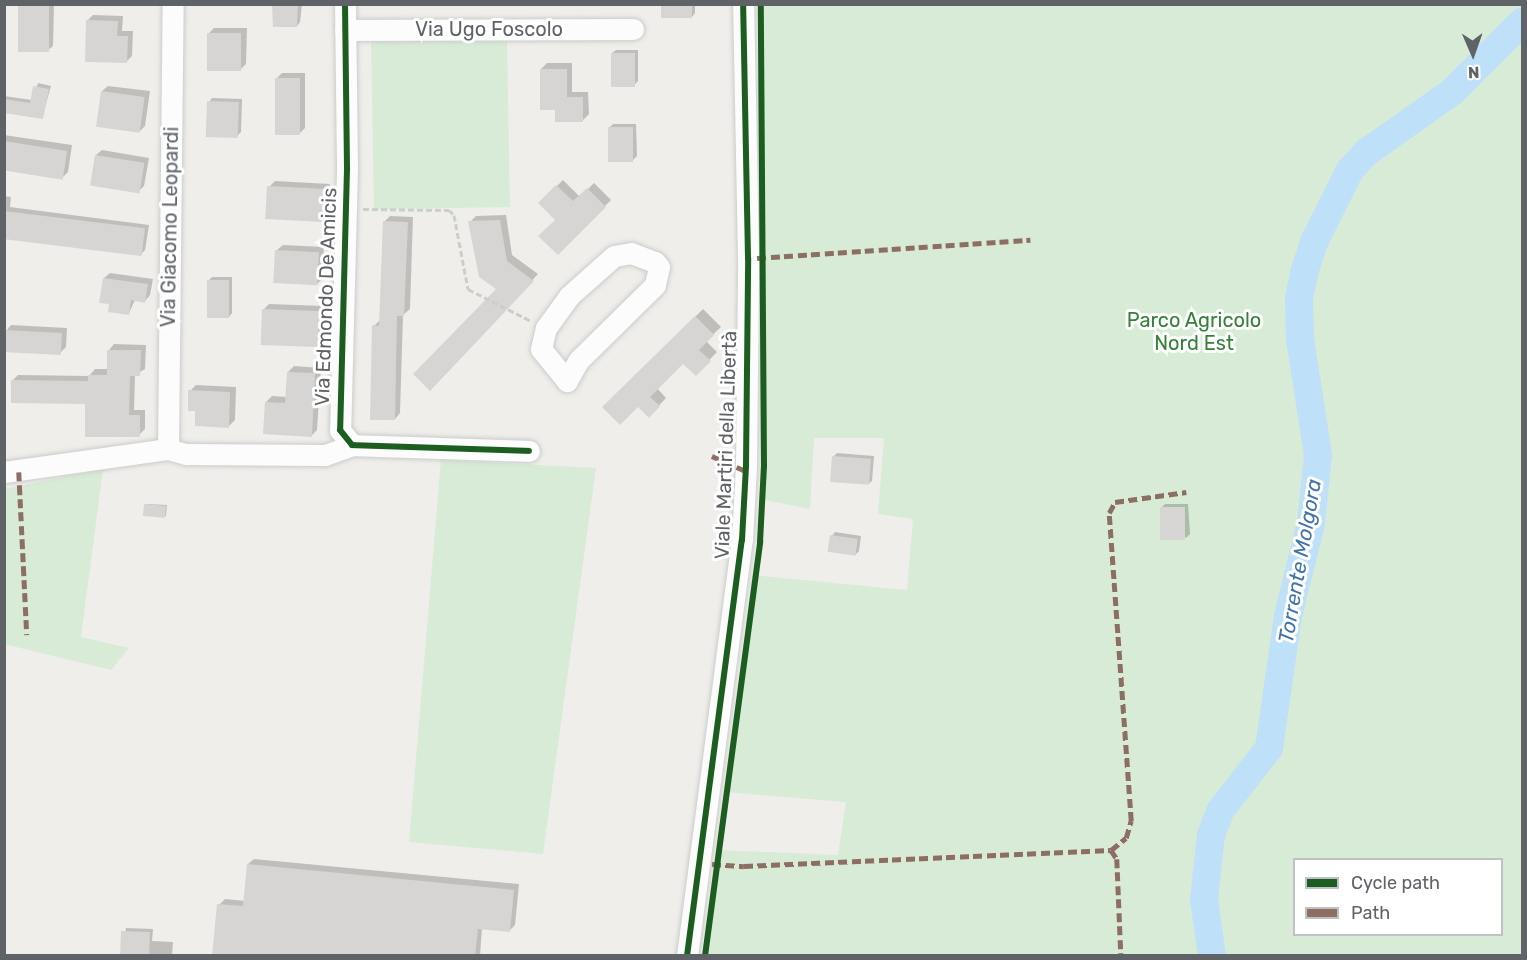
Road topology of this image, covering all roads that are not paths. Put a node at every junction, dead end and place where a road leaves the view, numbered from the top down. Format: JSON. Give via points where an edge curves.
{"nodes":[{"id":1,"x":173,"y":4,"type":"edge"},
{"id":2,"x":345,"y":4,"type":"edge"},
{"id":3,"x":743,"y":4,"type":"edge"},
{"id":4,"x":633,"y":29,"type":"dead end"},
{"id":5,"x":345,"y":30,"type":"junction"},
{"id":6,"x":546,"y":328,"type":"joint"},
{"id":7,"x":352,"y":444,"type":"junction"},
{"id":8,"x":168,"y":448,"type":"junction"},
{"id":9,"x":528,"y":451,"type":"dead end"},
{"id":10,"x":4,"y":472,"type":"edge"},
{"id":11,"x":687,"y":956,"type":"edge"}],
"edges":[{"from":1,"to":8,"type":"street","name":"Via Giacomo Leopardi"},
{"from":2,"to":5,"type":"street","name":"Via Edmondo De Amicis"},
{"from":3,"to":11,"type":"street","name":"Viale Martiri della Libertà","via":[[748,258],[746,471],[738,571]]},
{"from":4,"to":5,"type":"street","name":"Via Ugo Foscolo"},
{"from":5,"to":7,"type":"street","name":"Via Edmondo De Amicis","via":[[346,209],[337,419],[345,439]]},
{"from":6,"to":6,"type":"street","via":[[541,349],[567,381],[578,361],[655,285],[659,267],[640,255],[614,256],[569,296]]},
{"from":7,"to":8,"type":"street","via":[[325,455],[186,454]]},
{"from":7,"to":9,"type":"street"},
{"from":8,"to":10,"type":"street"}]}
